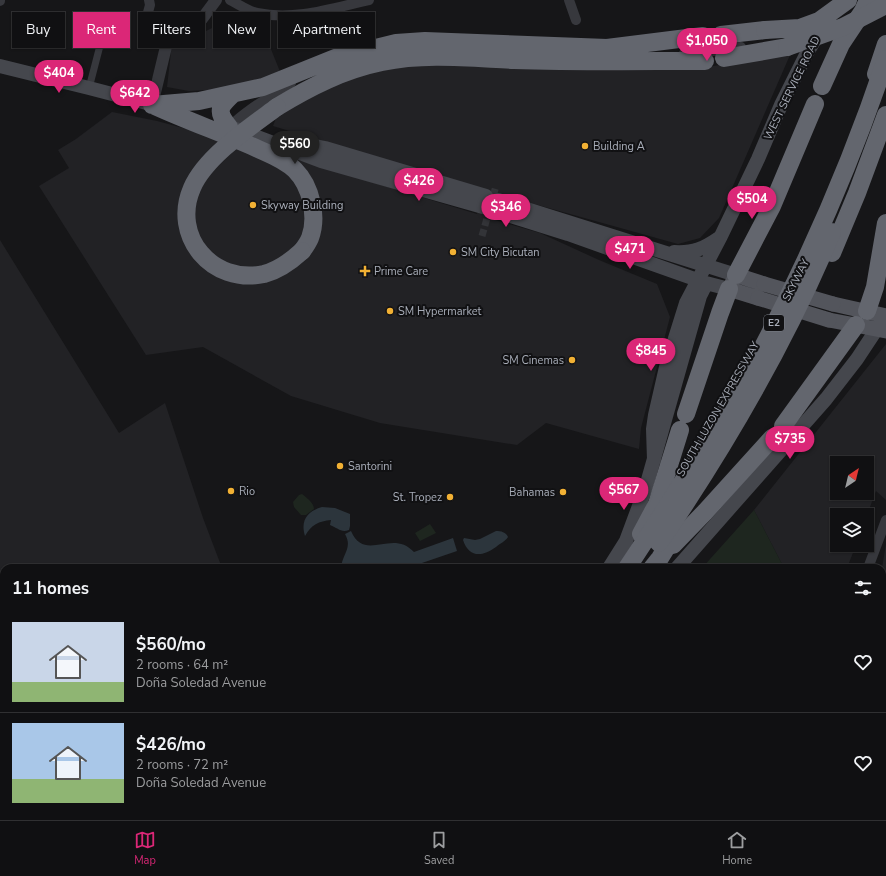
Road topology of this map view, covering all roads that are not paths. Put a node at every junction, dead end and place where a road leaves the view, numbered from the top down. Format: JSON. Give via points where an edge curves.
{"nodes":[{"id":1,"x":149,"y":0,"type":"edge"},
{"id":2,"x":216,"y":0,"type":"edge"},
{"id":3,"x":230,"y":0,"type":"edge"},
{"id":4,"x":369,"y":0,"type":"edge"},
{"id":5,"x":569,"y":0,"type":"edge"},
{"id":6,"x":845,"y":0,"type":"edge"},
{"id":7,"x":848,"y":0,"type":"edge"},
{"id":8,"x":868,"y":0,"type":"edge"},
{"id":9,"x":886,"y":5,"type":"edge"},
{"id":10,"x":148,"y":12,"type":"edge"},
{"id":11,"x":205,"y":15,"type":"edge"},
{"id":12,"x":576,"y":20,"type":"dead end"},
{"id":13,"x":822,"y":27,"type":"junction"},
{"id":14,"x":722,"y":35,"type":"dead end"},
{"id":15,"x":703,"y":36,"type":"dead end"},
{"id":16,"x":886,"y":44,"type":"edge"},
{"id":17,"x":99,"y":48,"type":"edge"},
{"id":18,"x":166,"y":48,"type":"edge"},
{"id":19,"x":724,"y":58,"type":"dead end"},
{"id":20,"x":886,"y":59,"type":"edge"},
{"id":21,"x":705,"y":61,"type":"dead end"},
{"id":22,"x":0,"y":66,"type":"edge"},
{"id":23,"x":822,"y":86,"type":"dead end"},
{"id":24,"x":89,"y":88,"type":"junction"},
{"id":25,"x":234,"y":93,"type":"junction"},
{"id":26,"x":886,"y":96,"type":"edge"},
{"id":27,"x":815,"y":104,"type":"dead end"},
{"id":28,"x":152,"y":105,"type":"junction"},
{"id":29,"x":886,"y":115,"type":"edge"},
{"id":30,"x":232,"y":130,"type":"junction"},
{"id":31,"x":758,"y":159,"type":"junction"},
{"id":32,"x":491,"y":203,"type":"junction"},
{"id":33,"x":886,"y":223,"type":"edge"},
{"id":34,"x":721,"y":236,"type":"junction"},
{"id":35,"x":661,"y":252,"type":"junction"},
{"id":36,"x":710,"y":268,"type":"junction"},
{"id":37,"x":703,"y":281,"type":"junction"},
{"id":38,"x":733,"y":282,"type":"junction"},
{"id":39,"x":867,"y":311,"type":"junction"},
{"id":40,"x":886,"y":316,"type":"edge"},
{"id":41,"x":856,"y":325,"type":"junction"},
{"id":42,"x":882,"y":330,"type":"edge"},
{"id":43,"x":886,"y":520,"type":"edge"},
{"id":44,"x":640,"y":537,"type":"junction"},
{"id":45,"x":656,"y":563,"type":"edge"},
{"id":46,"x":612,"y":564,"type":"edge"},
{"id":47,"x":622,"y":564,"type":"edge"},
{"id":48,"x":630,"y":564,"type":"edge"},
{"id":49,"x":644,"y":564,"type":"edge"},
{"id":50,"x":680,"y":564,"type":"edge"},
{"id":51,"x":870,"y":564,"type":"edge"}],
"edges":[{"from":1,"to":10,"type":"street"},
{"from":2,"to":11,"type":"street"},
{"from":3,"to":4,"type":"street","via":[[256,13],[277,16],[298,15]]},
{"from":5,"to":12,"type":"street"},
{"from":6,"to":13,"type":"main road","name":"WEST SERVICE ROAD"},
{"from":7,"to":14,"type":"highway","bridge":true,"via":[[819,21],[800,28]]},
{"from":8,"to":23,"type":"highway","via":[[841,44]]},
{"from":9,"to":19,"type":"highway","bridge":true,"via":[[843,27],[787,47]]},
{"from":13,"to":30,"type":"street","via":[[756,39],[589,56],[406,45],[355,54],[304,75],[274,94]]},
{"from":13,"to":31,"type":"main road","name":"WEST SERVICE ROAD","via":[[781,105]]},
{"from":15,"to":25,"type":"highway","via":[[607,48],[425,41],[396,43],[335,58],[263,88]]},
{"from":16,"to":44,"type":"highway","name":"SOUTH LUZON EXPRESSWAY","number":"E2","via":[[862,116],[804,253],[748,360]]},
{"from":17,"to":24,"type":"street"},
{"from":18,"to":28,"type":"street"},
{"from":20,"to":48,"type":"highway","name":"SKYWAY","number":"E2","bridge":true,"via":[[840,183],[808,255],[754,363],[678,492]]},
{"from":21,"to":30,"type":"highway","bridge":true,"via":[[415,57],[352,70],[309,87],[277,106],[243,132],[213,159],[198,176],[186,208],[187,228],[195,246],[208,261],[222,270],[241,275],[263,274],[287,265],[302,251],[310,238],[314,221],[312,204],[303,181],[295,170],[281,159]]},
{"from":22,"to":24,"type":"main road"},
{"from":24,"to":28,"type":"main road"},
{"from":25,"to":28,"type":"highway","via":[[199,101]]},
{"from":25,"to":30,"type":"highway","via":[[220,111],[222,118]]},
{"from":26,"to":49,"type":"highway","name":"SKYWAY","number":"E2","bridge":true,"via":[[820,260],[766,369],[688,500]]},
{"from":27,"to":38,"type":"highway","via":[[772,206]]},
{"from":28,"to":30,"type":"highway","via":[[189,121]]},
{"from":29,"to":45,"type":"highway","number":"E2","via":[[828,262],[772,374]]},
{"from":30,"to":32,"type":"main road","via":[[321,161]]},
{"from":31,"to":34,"type":"main road","name":"WEST SERVICE ROAD"},
{"from":31,"to":36,"type":"main road","name":"WEST SERVICE ROAD","via":[[748,197]]},
{"from":32,"to":35,"type":"main road"},
{"from":32,"to":37,"type":"main road","via":[[568,234]]},
{"from":33,"to":39,"type":"highway","via":[[875,287]]},
{"from":34,"to":35,"type":"main road","via":[[707,247],[688,253]]},
{"from":34,"to":36,"type":"main road","name":"WEST SERVICE ROAD"},
{"from":35,"to":36,"type":"main road"},
{"from":36,"to":37,"type":"main road","name":"WEST SERVICE ROAD"},
{"from":36,"to":38,"type":"main road"},
{"from":37,"to":38,"type":"main road"},
{"from":37,"to":46,"type":"main road","name":"WEST SERVICE ROAD","via":[[686,303],[666,367],[653,428],[654,460],[626,541]]},
{"from":38,"to":39,"type":"main road","bridge":true,"via":[[764,284]]},
{"from":38,"to":41,"type":"main road","bridge":true,"via":[[758,298],[829,320]]},
{"from":38,"to":44,"type":"highway","via":[[720,313],[657,504]]},
{"from":39,"to":40,"type":"main road"},
{"from":39,"to":41,"type":"main road"},
{"from":40,"to":42,"type":"main road"},
{"from":41,"to":42,"type":"main road"},
{"from":41,"to":45,"type":"highway","via":[[778,432]]},
{"from":42,"to":50,"type":"main road","via":[[826,399]]},
{"from":43,"to":51,"type":"street"},
{"from":44,"to":47,"type":"highway","name":"SOUTH LUZON EXPRESSWAY","number":"E2"}]}
